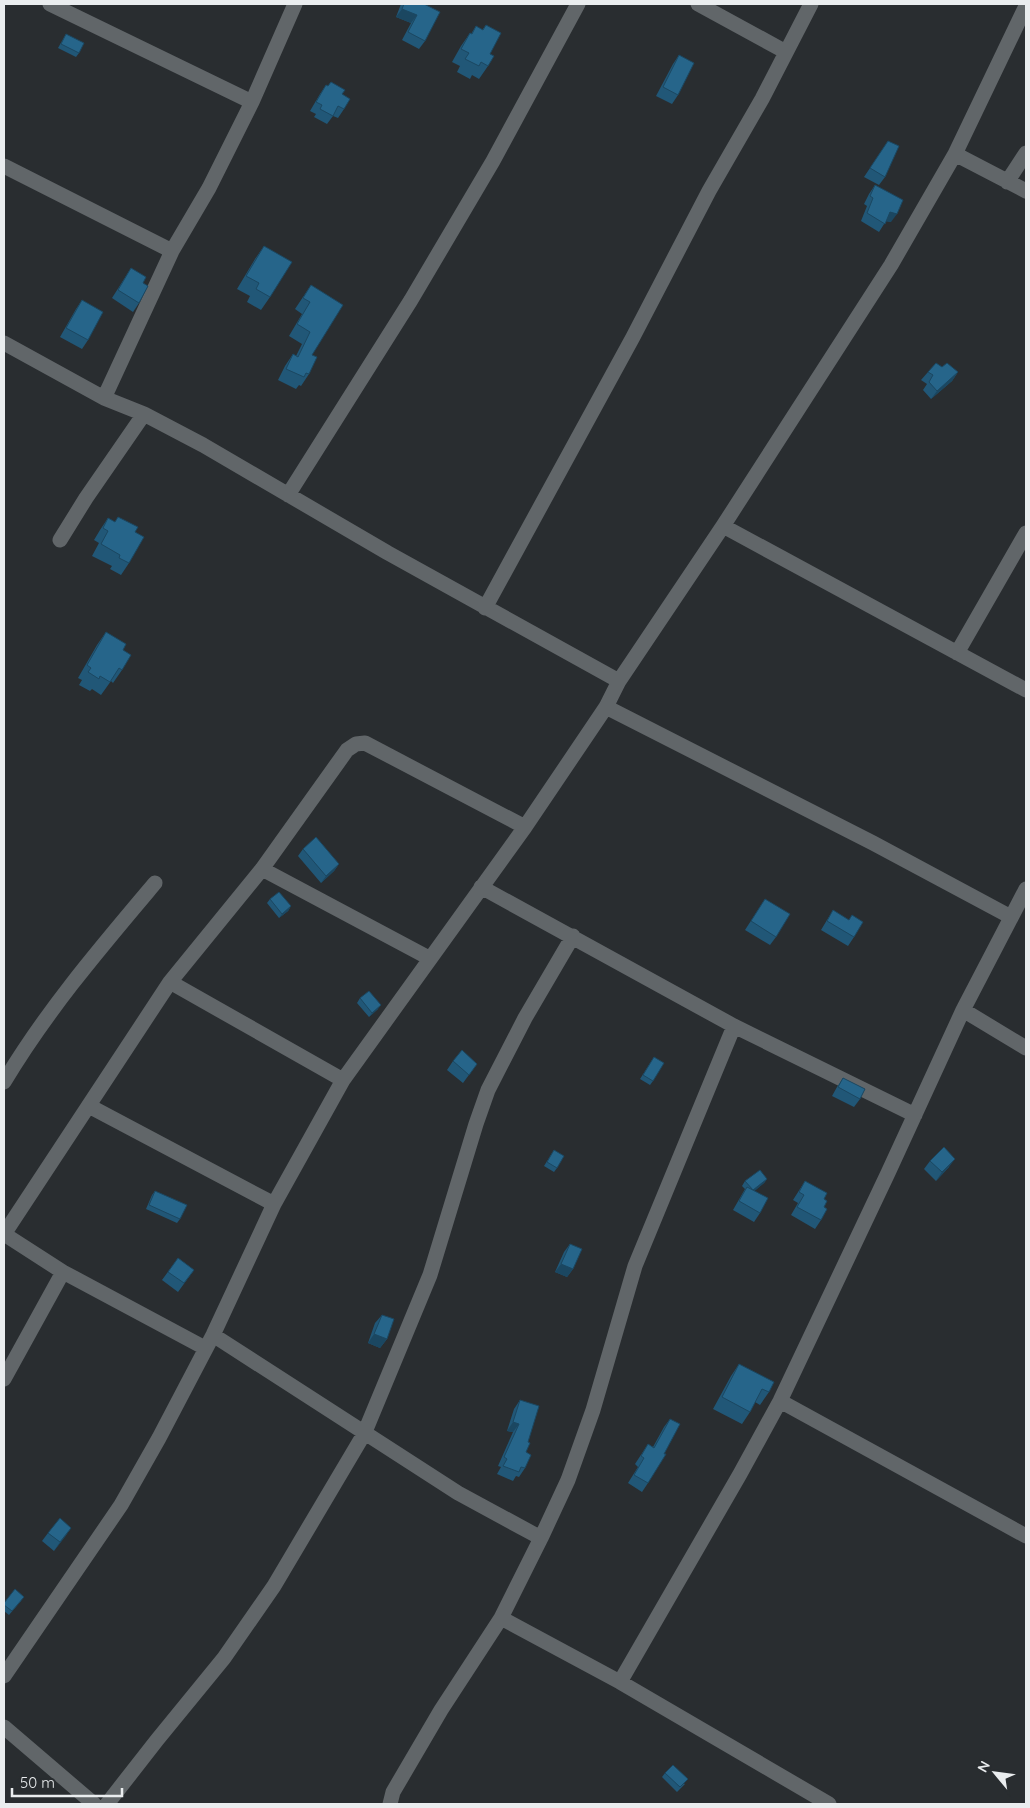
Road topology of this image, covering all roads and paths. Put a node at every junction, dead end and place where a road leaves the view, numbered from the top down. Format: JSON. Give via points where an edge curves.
{"nodes":[{"id":1,"x":50,"y":4,"type":"edge"},
{"id":2,"x":295,"y":4,"type":"edge"},
{"id":3,"x":578,"y":4,"type":"edge"},
{"id":4,"x":698,"y":4,"type":"edge"},
{"id":5,"x":811,"y":4,"type":"edge"},
{"id":6,"x":1026,"y":6,"type":"edge"},
{"id":7,"x":69,"y":8,"type":"edge"},
{"id":8,"x":786,"y":52,"type":"junction"},
{"id":9,"x":252,"y":102,"type":"junction"},
{"id":10,"x":1026,"y":153,"type":"edge"},
{"id":11,"x":955,"y":154,"type":"junction"},
{"id":12,"x":4,"y":166,"type":"edge"},
{"id":13,"x":1007,"y":182,"type":"junction"},
{"id":14,"x":1026,"y":191,"type":"edge"},
{"id":15,"x":172,"y":251,"type":"junction"},
{"id":16,"x":6,"y":346,"type":"edge"},
{"id":17,"x":104,"y":398,"type":"junction"},
{"id":18,"x":144,"y":414,"type":"junction"},
{"id":19,"x":288,"y":495,"type":"junction"},
{"id":20,"x":723,"y":526,"type":"junction"},
{"id":21,"x":1026,"y":533,"type":"edge"},
{"id":22,"x":60,"y":540,"type":"dead end"},
{"id":23,"x":485,"y":608,"type":"junction"},
{"id":24,"x":957,"y":653,"type":"junction"},
{"id":25,"x":619,"y":681,"type":"junction"},
{"id":26,"x":1026,"y":690,"type":"edge"},
{"id":27,"x":606,"y":707,"type":"junction"},
{"id":28,"x":524,"y":827,"type":"junction"},
{"id":29,"x":262,"y":869,"type":"junction"},
{"id":30,"x":155,"y":883,"type":"dead end"},
{"id":31,"x":481,"y":887,"type":"junction"},
{"id":32,"x":1026,"y":889,"type":"edge"},
{"id":33,"x":1011,"y":917,"type":"junction"},
{"id":34,"x":573,"y":936,"type":"junction"},
{"id":35,"x":429,"y":958,"type":"junction"},
{"id":36,"x":170,"y":982,"type":"junction"},
{"id":37,"x":963,"y":1010,"type":"junction"},
{"id":38,"x":734,"y":1026,"type":"junction"},
{"id":39,"x":1026,"y":1048,"type":"edge"},
{"id":40,"x":344,"y":1080,"type":"junction"},
{"id":41,"x":4,"y":1082,"type":"edge"},
{"id":42,"x":88,"y":1106,"type":"junction"},
{"id":43,"x":915,"y":1115,"type":"junction"},
{"id":44,"x":274,"y":1204,"type":"junction"},
{"id":45,"x":4,"y":1234,"type":"edge"},
{"id":46,"x":64,"y":1272,"type":"junction"},
{"id":47,"x":209,"y":1342,"type":"junction"},
{"id":48,"x":4,"y":1379,"type":"edge"},
{"id":49,"x":780,"y":1401,"type":"junction"},
{"id":50,"x":364,"y":1434,"type":"junction"},
{"id":51,"x":1026,"y":1536,"type":"edge"},
{"id":52,"x":542,"y":1538,"type":"junction"},
{"id":53,"x":501,"y":1618,"type":"junction"},
{"id":54,"x":4,"y":1676,"type":"edge"},
{"id":55,"x":620,"y":1682,"type":"junction"},
{"id":56,"x":4,"y":1727,"type":"edge"},
{"id":57,"x":812,"y":1800,"type":"edge"},
{"id":58,"x":94,"y":1804,"type":"edge"},
{"id":59,"x":107,"y":1804,"type":"edge"},
{"id":60,"x":390,"y":1804,"type":"edge"},
{"id":61,"x":829,"y":1804,"type":"edge"}],
"edges":[{"from":1,"to":7,"type":"street"},
{"from":2,"to":9,"type":"street"},
{"from":3,"to":19,"type":"street","via":[[493,161]]},
{"from":4,"to":8,"type":"street"},
{"from":5,"to":8,"type":"street"},
{"from":6,"to":11,"type":"street"},
{"from":7,"to":9,"type":"street"},
{"from":8,"to":23,"type":"street"},
{"from":9,"to":15,"type":"street","via":[[209,188]]},
{"from":10,"to":13,"type":"street"},
{"from":11,"to":13,"type":"street"},
{"from":11,"to":20,"type":"street","via":[[891,265]]},
{"from":12,"to":15,"type":"street"},
{"from":13,"to":14,"type":"street"},
{"from":15,"to":17,"type":"street"},
{"from":16,"to":17,"type":"street"},
{"from":17,"to":18,"type":"street"},
{"from":18,"to":19,"type":"street"},
{"from":18,"to":22,"type":"street"},
{"from":19,"to":23,"type":"street"},
{"from":20,"to":24,"type":"street"},
{"from":20,"to":25,"type":"street"},
{"from":21,"to":24,"type":"street"},
{"from":23,"to":25,"type":"street"},
{"from":24,"to":26,"type":"street"},
{"from":25,"to":27,"type":"street"},
{"from":27,"to":28,"type":"street"},
{"from":27,"to":33,"type":"street"},
{"from":28,"to":29,"type":"street","via":[[365,743],[356,744],[348,750]]},
{"from":28,"to":31,"type":"street"},
{"from":29,"to":35,"type":"street"},
{"from":29,"to":36,"type":"street"},
{"from":30,"to":41,"type":"street","via":[[60,998]]},
{"from":31,"to":34,"type":"street"},
{"from":31,"to":35,"type":"street"},
{"from":32,"to":33,"type":"street"},
{"from":33,"to":37,"type":"street"},
{"from":34,"to":38,"type":"street"},
{"from":34,"to":50,"type":"street","via":[[488,1090],[430,1274]]},
{"from":35,"to":40,"type":"street"},
{"from":36,"to":40,"type":"street"},
{"from":36,"to":42,"type":"street"},
{"from":37,"to":39,"type":"street"},
{"from":37,"to":43,"type":"street"},
{"from":38,"to":43,"type":"street"},
{"from":38,"to":52,"type":"street","via":[[636,1266],[593,1410],[568,1480]]},
{"from":40,"to":44,"type":"street"},
{"from":42,"to":44,"type":"street"},
{"from":42,"to":45,"type":"street"},
{"from":43,"to":49,"type":"street"},
{"from":44,"to":47,"type":"street"},
{"from":45,"to":46,"type":"street"},
{"from":46,"to":47,"type":"street"},
{"from":46,"to":48,"type":"street"},
{"from":47,"to":50,"type":"street"},
{"from":47,"to":54,"type":"street","via":[[121,1505]]},
{"from":49,"to":51,"type":"street"},
{"from":49,"to":55,"type":"street"},
{"from":50,"to":52,"type":"street","via":[[458,1493]]},
{"from":50,"to":59,"type":"street","via":[[274,1586],[224,1658]]},
{"from":52,"to":53,"type":"street"},
{"from":53,"to":55,"type":"street"},
{"from":53,"to":60,"type":"street","via":[[441,1710],[393,1792]]},
{"from":55,"to":57,"type":"street"},
{"from":56,"to":58,"type":"street"},
{"from":57,"to":61,"type":"street"}]}
